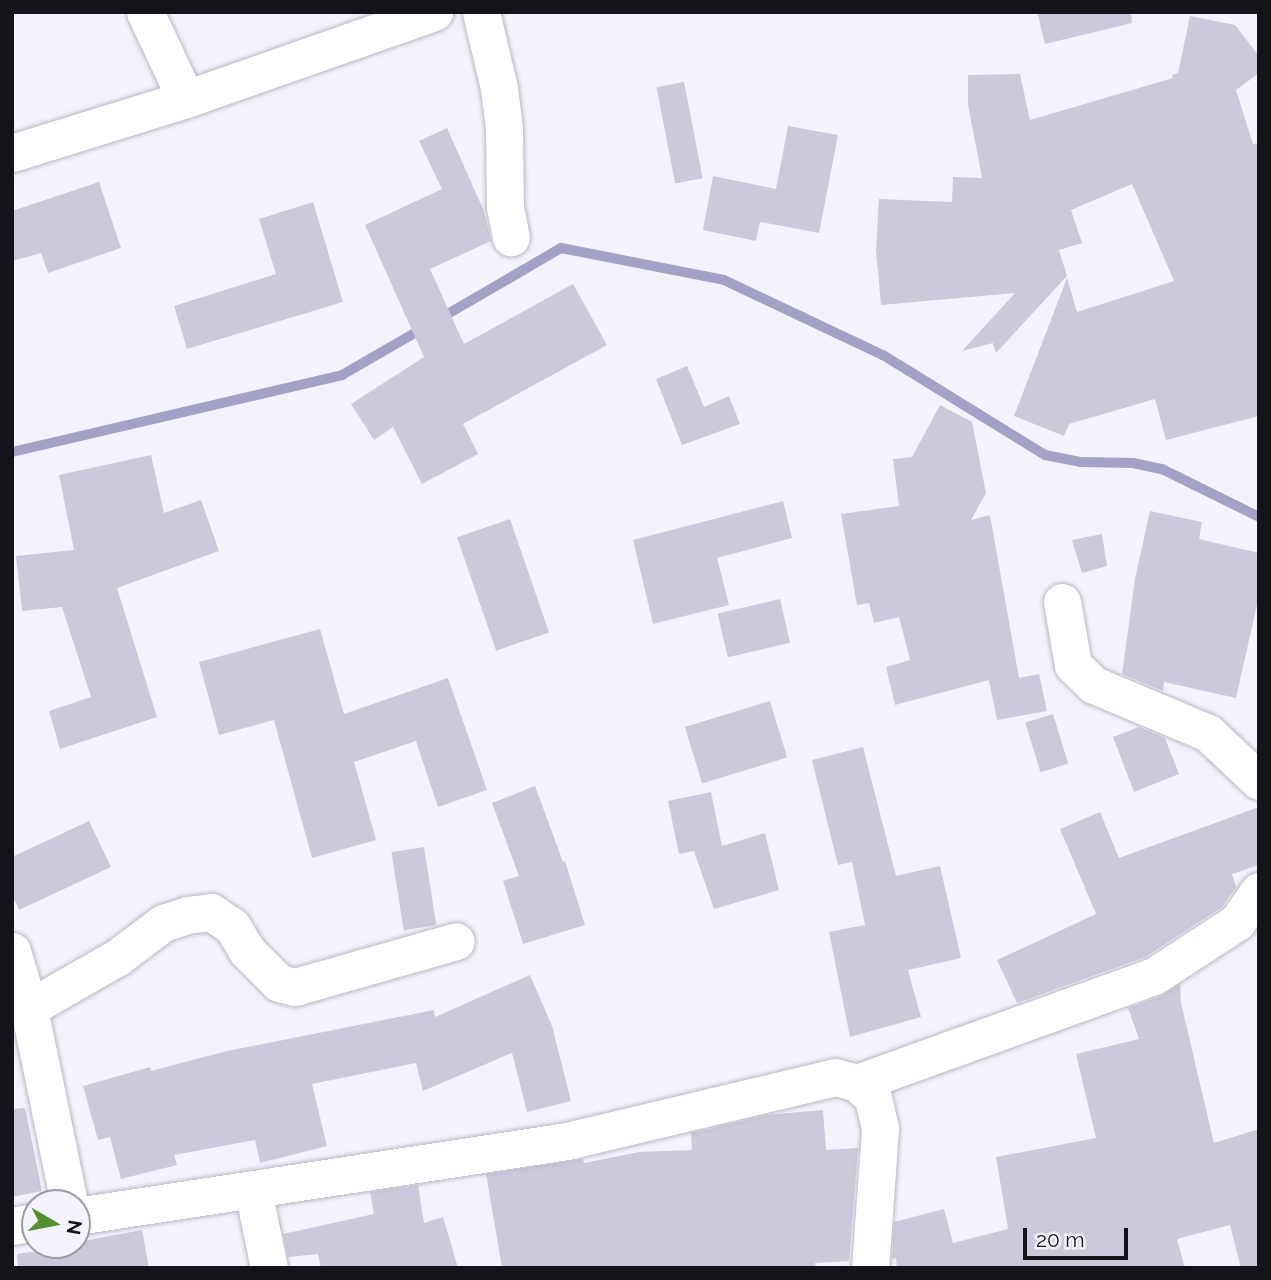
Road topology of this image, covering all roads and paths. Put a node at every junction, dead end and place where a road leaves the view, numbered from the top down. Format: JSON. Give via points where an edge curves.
{"nodes":[{"id":1,"x":145,"y":12,"type":"edge"},
{"id":2,"x":435,"y":12,"type":"edge"},
{"id":3,"x":481,"y":12,"type":"edge"},
{"id":4,"x":186,"y":99,"type":"junction"},
{"id":5,"x":12,"y":153,"type":"edge"},
{"id":6,"x":511,"y":237,"type":"dead end"},
{"id":7,"x":1062,"y":602,"type":"dead end"},
{"id":8,"x":1259,"y":781,"type":"edge"},
{"id":9,"x":1259,"y":891,"type":"edge"},
{"id":10,"x":456,"y":941,"type":"dead end"},
{"id":11,"x":12,"y":951,"type":"edge"},
{"id":12,"x":29,"y":1008,"type":"junction"},
{"id":13,"x":857,"y":1083,"type":"junction"},
{"id":14,"x":66,"y":1189,"type":"edge"},
{"id":15,"x":253,"y":1190,"type":"junction"},
{"id":16,"x":91,"y":1214,"type":"edge"},
{"id":17,"x":269,"y":1268,"type":"edge"},
{"id":18,"x":870,"y":1268,"type":"edge"}],
"edges":[{"from":1,"to":4,"type":"street"},
{"from":2,"to":4,"type":"street"},
{"from":3,"to":6,"type":"street","via":[[499,88]]},
{"from":4,"to":5,"type":"street"},
{"from":7,"to":8,"type":"street","via":[[1073,665],[1094,685],[1208,733]]},
{"from":9,"to":13,"type":"street","via":[[1237,922],[1154,976]]},
{"from":10,"to":12,"type":"street","via":[[295,987],[278,983],[247,951],[232,926],[211,912],[187,915],[163,923],[118,957]]},
{"from":11,"to":12,"type":"street"},
{"from":12,"to":14,"type":"street"},
{"from":13,"to":15,"type":"street","via":[[835,1077],[571,1140]]},
{"from":13,"to":18,"type":"street","via":[[873,1098],[880,1129]]},
{"from":15,"to":16,"type":"street"},
{"from":15,"to":17,"type":"street"}]}
